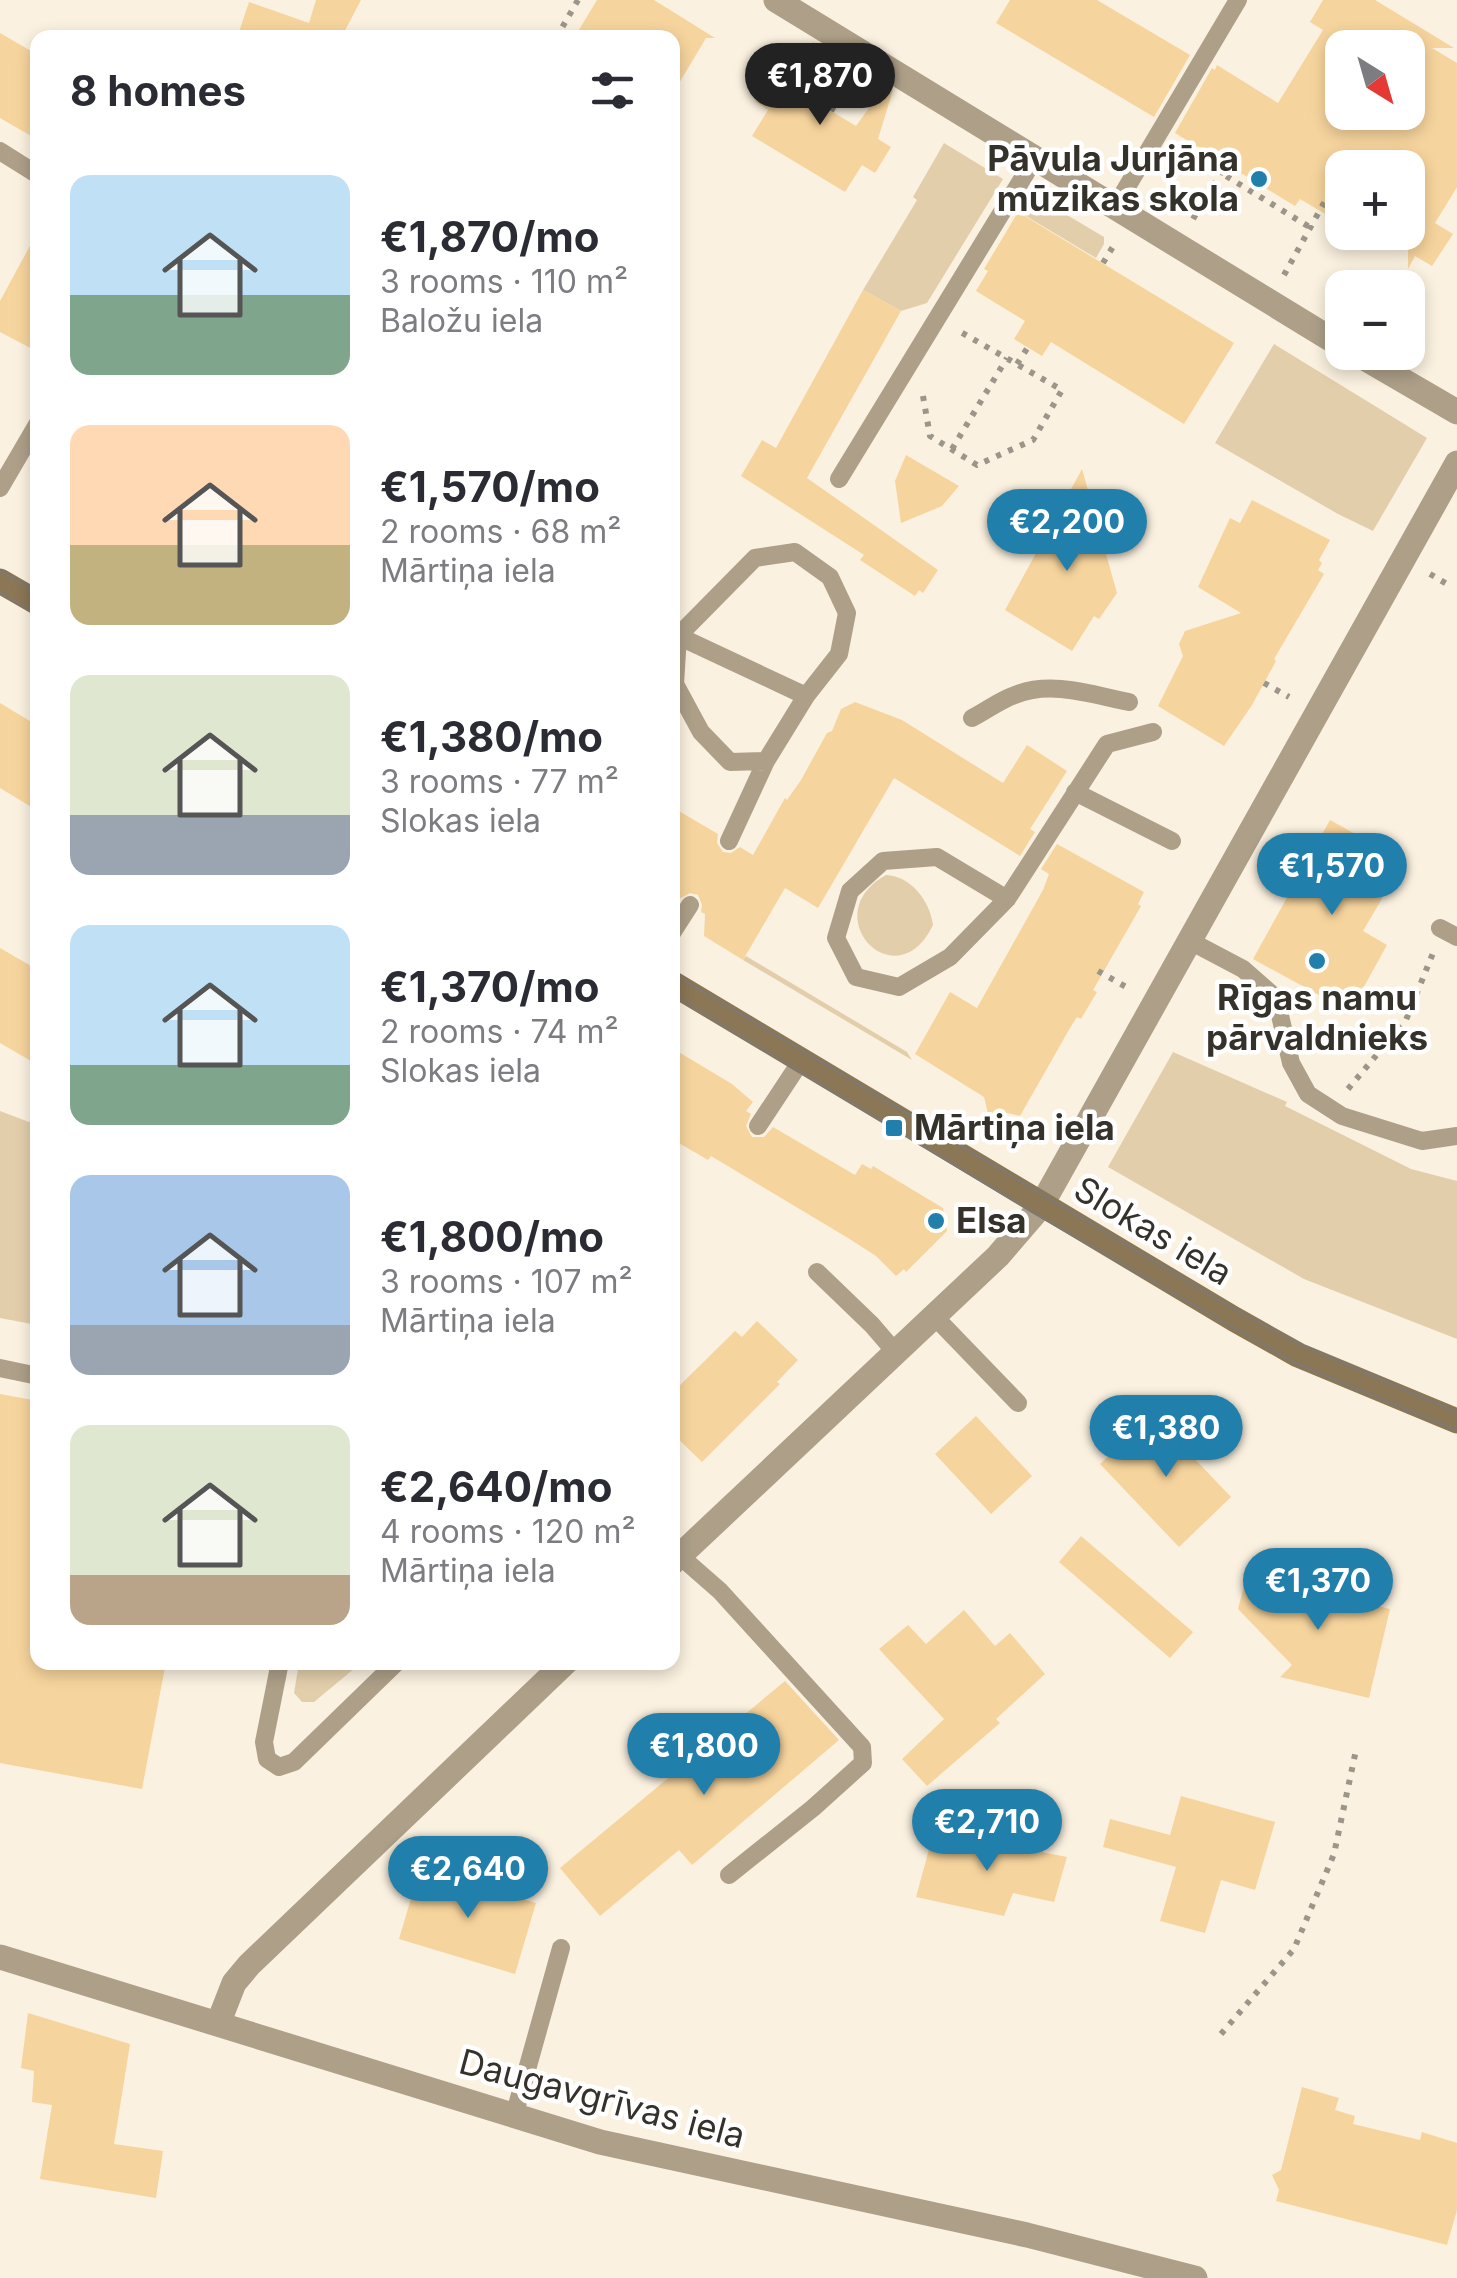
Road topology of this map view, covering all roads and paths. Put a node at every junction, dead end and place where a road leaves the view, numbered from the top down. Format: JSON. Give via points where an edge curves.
{"nodes":[{"id":1,"x":578,"y":0,"type":"edge"},
{"id":2,"x":776,"y":0,"type":"edge"},
{"id":3,"x":1238,"y":0,"type":"edge"},
{"id":4,"x":561,"y":30,"type":"edge"},
{"id":5,"x":850,"y":80,"type":"dead end"},
{"id":6,"x":831,"y":111,"type":"dead end"},
{"id":7,"x":0,"y":151,"type":"edge"},
{"id":8,"x":1034,"y":158,"type":"junction"},
{"id":9,"x":1226,"y":164,"type":"dead end"},
{"id":10,"x":1210,"y":166,"type":"dead end"},
{"id":11,"x":30,"y":170,"type":"edge"},
{"id":12,"x":1220,"y":175,"type":"junction"},
{"id":13,"x":1325,"y":202,"type":"dead end"},
{"id":14,"x":1114,"y":207,"type":"junction"},
{"id":15,"x":1196,"y":214,"type":"dead end"},
{"id":16,"x":1310,"y":228,"type":"junction"},
{"id":17,"x":1118,"y":240,"type":"dead end"},
{"id":18,"x":1103,"y":263,"type":"dead end"},
{"id":19,"x":1287,"y":269,"type":"dead end"},
{"id":20,"x":946,"y":324,"type":"dead end"},
{"id":21,"x":958,"y":330,"type":"junction"},
{"id":22,"x":1325,"y":336,"type":"edge"},
{"id":23,"x":948,"y":344,"type":"dead end"},
{"id":24,"x":1028,"y":348,"type":"dead end"},
{"id":25,"x":1006,"y":358,"type":"junction"},
{"id":26,"x":1017,"y":364,"type":"junction"},
{"id":27,"x":1385,"y":370,"type":"edge"},
{"id":28,"x":922,"y":385,"type":"dead end"},
{"id":29,"x":1457,"y":412,"type":"edge"},
{"id":30,"x":30,"y":437,"type":"edge"},
{"id":31,"x":952,"y":449,"type":"junction"},
{"id":32,"x":1457,"y":462,"type":"edge"},
{"id":33,"x":838,"y":479,"type":"dead end"},
{"id":34,"x":0,"y":488,"type":"edge"},
{"id":35,"x":0,"y":581,"type":"edge"},
{"id":36,"x":30,"y":593,"type":"edge"},
{"id":37,"x":680,"y":630,"type":"edge"},
{"id":38,"x":680,"y":637,"type":"edge"},
{"id":39,"x":1264,"y":683,"type":"dead end"},
{"id":40,"x":680,"y":694,"type":"edge"},
{"id":41,"x":1284,"y":694,"type":"dead end"},
{"id":42,"x":806,"y":696,"type":"junction"},
{"id":43,"x":1129,"y":702,"type":"dead end"},
{"id":44,"x":972,"y":718,"type":"dead end"},
{"id":45,"x":1153,"y":732,"type":"dead end"},
{"id":46,"x":766,"y":760,"type":"junction"},
{"id":47,"x":1075,"y":792,"type":"junction"},
{"id":48,"x":729,"y":841,"type":"dead end"},
{"id":49,"x":1172,"y":841,"type":"dead end"},
{"id":50,"x":1006,"y":898,"type":"junction"},
{"id":51,"x":690,"y":905,"type":"dead end"},
{"id":52,"x":680,"y":921,"type":"edge"},
{"id":53,"x":1445,"y":936,"type":"edge"},
{"id":54,"x":1190,"y":941,"type":"junction"},
{"id":55,"x":680,"y":988,"type":"edge"},
{"id":56,"x":801,"y":1061,"type":"junction"},
{"id":57,"x":1371,"y":1064,"type":"dead end"},
{"id":58,"x":758,"y":1126,"type":"dead end"},
{"id":59,"x":1457,"y":1136,"type":"edge"},
{"id":60,"x":1041,"y":1206,"type":"junction"},
{"id":61,"x":816,"y":1272,"type":"dead end"},
{"id":62,"x":934,"y":1316,"type":"junction"},
{"id":63,"x":896,"y":1353,"type":"junction"},
{"id":64,"x":0,"y":1368,"type":"edge"},
{"id":65,"x":30,"y":1374,"type":"edge"},
{"id":66,"x":1018,"y":1404,"type":"dead end"},
{"id":67,"x":1457,"y":1421,"type":"edge"},
{"id":68,"x":680,"y":1555,"type":"edge"},
{"id":69,"x":680,"y":1562,"type":"edge"},
{"id":70,"x":278,"y":1670,"type":"edge"},
{"id":71,"x":389,"y":1670,"type":"edge"},
{"id":72,"x":558,"y":1670,"type":"edge"},
{"id":73,"x":1356,"y":1750,"type":"dead end"},
{"id":74,"x":728,"y":1875,"type":"dead end"},
{"id":75,"x":562,"y":1948,"type":"dead end"},
{"id":76,"x":0,"y":1958,"type":"edge"},
{"id":77,"x":218,"y":2024,"type":"junction"},
{"id":78,"x":1220,"y":2034,"type":"dead end"},
{"id":79,"x":514,"y":2116,"type":"junction"},
{"id":80,"x":1112,"y":2268,"type":"edge"},
{"id":81,"x":1195,"y":2278,"type":"edge"}],
"edges":[{"from":1,"to":4,"type":"path"},
{"from":2,"to":8,"type":"street"},
{"from":3,"to":14,"type":"lane"},
{"from":5,"to":6,"type":"path"},
{"from":7,"to":11,"type":"lane"},
{"from":8,"to":14,"type":"street"},
{"from":8,"to":33,"type":"lane"},
{"from":9,"to":12,"type":"path"},
{"from":10,"to":12,"type":"path"},
{"from":12,"to":15,"type":"path"},
{"from":12,"to":16,"type":"path"},
{"from":13,"to":16,"type":"path"},
{"from":14,"to":22,"type":"street"},
{"from":16,"to":19,"type":"path"},
{"from":17,"to":18,"type":"path"},
{"from":20,"to":21,"type":"path"},
{"from":21,"to":23,"type":"path"},
{"from":21,"to":25,"type":"path"},
{"from":24,"to":26,"type":"path"},
{"from":25,"to":26,"type":"path"},
{"from":25,"to":31,"type":"path"},
{"from":26,"to":31,"type":"path","via":[[1062,390],[1033,440],[977,464]]},
{"from":27,"to":29,"type":"street"},
{"from":28,"to":31,"type":"path","via":[[930,436]]},
{"from":30,"to":34,"type":"lane"},
{"from":32,"to":54,"type":"street"},
{"from":35,"to":36,"type":"main road"},
{"from":37,"to":42,"type":"lane","via":[[755,558],[794,552],[830,577],[848,613],[838,654]]},
{"from":38,"to":42,"type":"lane"},
{"from":39,"to":41,"type":"path"},
{"from":40,"to":46,"type":"lane","via":[[700,732],[730,762]]},
{"from":42,"to":46,"type":"lane"},
{"from":43,"to":44,"type":"lane","via":[[1038,689]]},
{"from":45,"to":47,"type":"lane","via":[[1106,744]]},
{"from":46,"to":48,"type":"lane"},
{"from":47,"to":49,"type":"lane"},
{"from":47,"to":50,"type":"lane"},
{"from":50,"to":50,"type":"lane","via":[[950,958],[899,987],[856,976],[836,938],[850,890],[884,860],[936,858]]},
{"from":51,"to":52,"type":"lane"},
{"from":53,"to":57,"type":"path","via":[[1406,1020]]},
{"from":54,"to":59,"type":"lane","via":[[1243,968],[1276,998],[1291,1063],[1308,1094],[1342,1116],[1422,1142]]},
{"from":54,"to":60,"type":"street"},
{"from":55,"to":56,"type":"main road","name":"Slokas iela"},
{"from":56,"to":58,"type":"lane"},
{"from":56,"to":60,"type":"main road","name":"Slokas iela"},
{"from":60,"to":62,"type":"street"},
{"from":60,"to":67,"type":"main road","name":"Slokas iela","via":[[1298,1355]]},
{"from":61,"to":63,"type":"lane"},
{"from":62,"to":63,"type":"street"},
{"from":62,"to":66,"type":"lane"},
{"from":63,"to":68,"type":"street"},
{"from":64,"to":65,"type":"lane"},
{"from":69,"to":74,"type":"lane","via":[[720,1591],[862,1747],[862,1763]]},
{"from":70,"to":71,"type":"lane","via":[[264,1742],[267,1759],[279,1767],[294,1762]]},
{"from":72,"to":77,"type":"street","via":[[249,1966]]},
{"from":73,"to":78,"type":"path","via":[[1334,1854],[1294,1948]]},
{"from":75,"to":79,"type":"lane"},
{"from":76,"to":77,"type":"street","name":"Daugavgrīvas iela"},
{"from":77,"to":79,"type":"street","name":"Daugavgrīvas iela"},
{"from":79,"to":80,"type":"street","name":"Daugavgrīvas iela","via":[[600,2142],[1026,2235]]},
{"from":80,"to":81,"type":"street","name":"Daugavgrīvas iela"}]}
